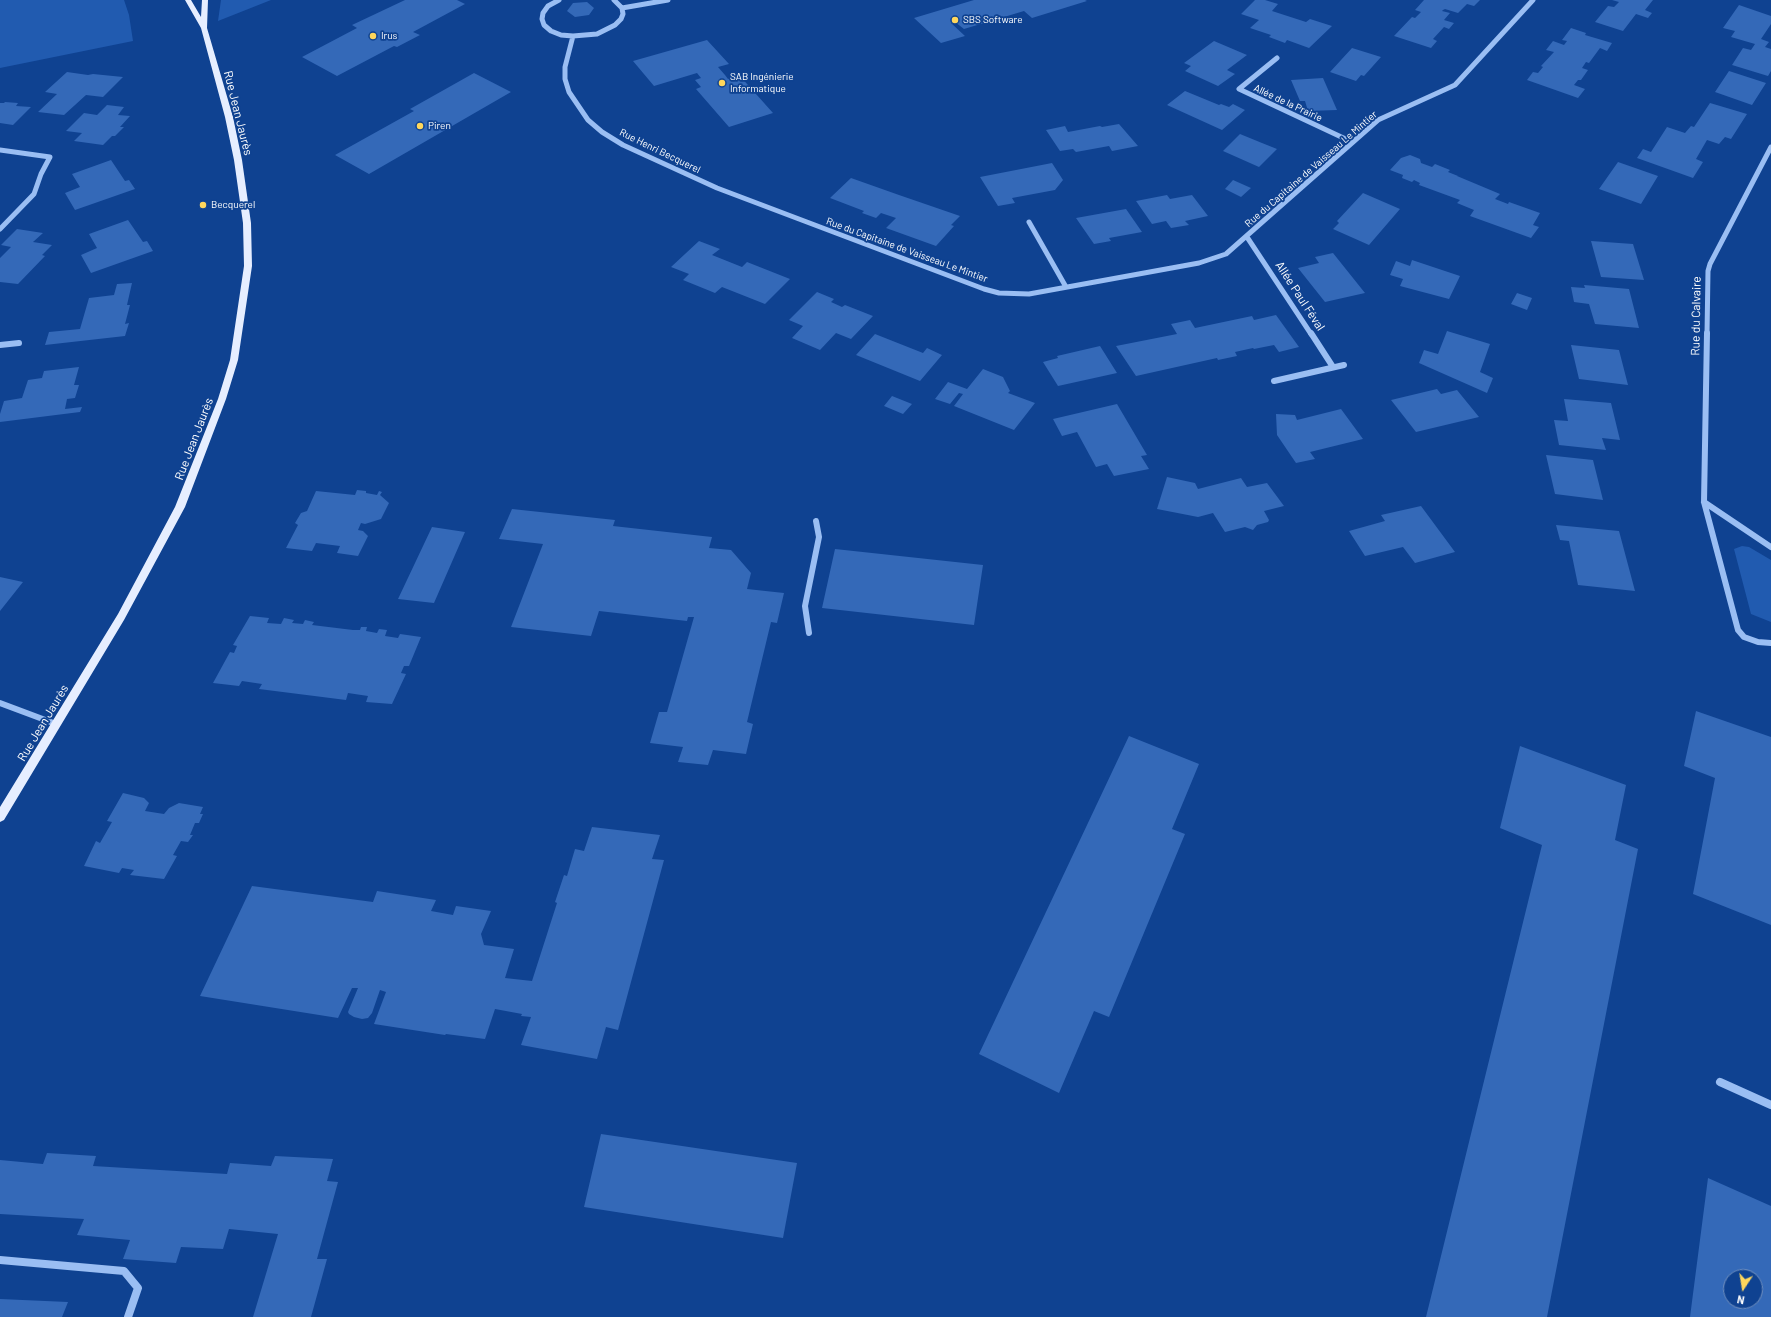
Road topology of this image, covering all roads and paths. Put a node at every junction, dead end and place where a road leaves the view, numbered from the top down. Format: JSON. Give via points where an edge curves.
{"nodes":[{"id":1,"x":188,"y":0,"type":"edge"},
{"id":2,"x":205,"y":0,"type":"edge"},
{"id":3,"x":559,"y":0,"type":"edge"},
{"id":4,"x":614,"y":0,"type":"edge"},
{"id":5,"x":668,"y":0,"type":"edge"},
{"id":6,"x":1533,"y":0,"type":"edge"},
{"id":7,"x":622,"y":8,"type":"junction"},
{"id":8,"x":204,"y":28,"type":"junction"},
{"id":9,"x":573,"y":36,"type":"junction"},
{"id":10,"x":1277,"y":58,"type":"dead end"},
{"id":11,"x":1352,"y":142,"type":"junction"},
{"id":12,"x":1771,"y":147,"type":"edge"},
{"id":13,"x":0,"y":150,"type":"edge"},
{"id":14,"x":746,"y":199,"type":"joint"},
{"id":15,"x":1029,"y":222,"type":"dead end"},
{"id":16,"x":0,"y":229,"type":"edge"},
{"id":17,"x":1248,"y":237,"type":"junction"},
{"id":18,"x":1066,"y":287,"type":"junction"},
{"id":19,"x":19,"y":343,"type":"dead end"},
{"id":20,"x":0,"y":345,"type":"edge"},
{"id":21,"x":1344,"y":365,"type":"dead end"},
{"id":22,"x":1333,"y":367,"type":"junction"},
{"id":23,"x":1274,"y":381,"type":"dead end"},
{"id":24,"x":1704,"y":502,"type":"junction"},
{"id":25,"x":816,"y":521,"type":"dead end"},
{"id":26,"x":1771,"y":547,"type":"edge"},
{"id":27,"x":809,"y":633,"type":"dead end"},
{"id":28,"x":1771,"y":643,"type":"edge"},
{"id":29,"x":0,"y":703,"type":"edge"},
{"id":30,"x":56,"y":724,"type":"junction"},
{"id":31,"x":0,"y":816,"type":"edge"},
{"id":32,"x":1720,"y":1082,"type":"dead end"},
{"id":33,"x":1771,"y":1105,"type":"edge"},
{"id":34,"x":0,"y":1260,"type":"edge"},
{"id":35,"x":128,"y":1317,"type":"edge"}],
"edges":[{"from":1,"to":8,"type":"main road","name":"Rue Jean Jaurès"},
{"from":2,"to":8,"type":"main road","name":"Rue Jean Jaurès"},
{"from":3,"to":9,"type":"street","via":[[548,6],[543,13],[544,25],[561,35]]},
{"from":4,"to":7,"type":"street"},
{"from":5,"to":7,"type":"street"},
{"from":6,"to":11,"type":"street","name":"Rue du Capitaine de Vaisseau Le Mintier","via":[[1455,85],[1378,120]]},
{"from":7,"to":9,"type":"street","via":[[621,20],[607,30],[591,35]]},
{"from":8,"to":30,"type":"main road","name":"Rue Jean Jaurès","via":[[233,131],[247,223],[248,266],[234,360],[222,399],[180,507],[121,617]]},
{"from":9,"to":14,"type":"street","name":"Rue Henri Becquerel","via":[[565,67],[565,79],[569,92],[588,120],[602,132],[643,156]]},
{"from":10,"to":11,"type":"street","name":"Allée de la Prairie","via":[[1239,90]]},
{"from":11,"to":17,"type":"street","name":"Rue du Capitaine de Vaisseau Le Mintier"},
{"from":12,"to":24,"type":"street","name":"Rue du Calvaire","via":[[1708,271]]},
{"from":13,"to":16,"type":"street","via":[[50,157],[34,194]]},
{"from":14,"to":18,"type":"street","name":"Rue du Capitaine de Vaisseau Le Mintier","via":[[999,293],[1029,294]]},
{"from":15,"to":18,"type":"street"},
{"from":17,"to":18,"type":"street","name":"Rue du Capitaine de Vaisseau Le Mintier","via":[[1218,258]]},
{"from":17,"to":22,"type":"street","name":"Allée Paul Féval"},
{"from":19,"to":20,"type":"street"},
{"from":21,"to":22,"type":"street"},
{"from":22,"to":23,"type":"street"},
{"from":24,"to":26,"type":"street"},
{"from":24,"to":28,"type":"street","name":"Rue du Calvaire","via":[[1738,630],[1744,637]]},
{"from":25,"to":27,"type":"street","via":[[820,537],[805,606]]},
{"from":29,"to":30,"type":"street"},
{"from":30,"to":31,"type":"main road","name":"Rue Jean Jaurès"},
{"from":32,"to":33,"type":"street"},
{"from":34,"to":35,"type":"street","via":[[124,1271],[138,1288]]}]}
